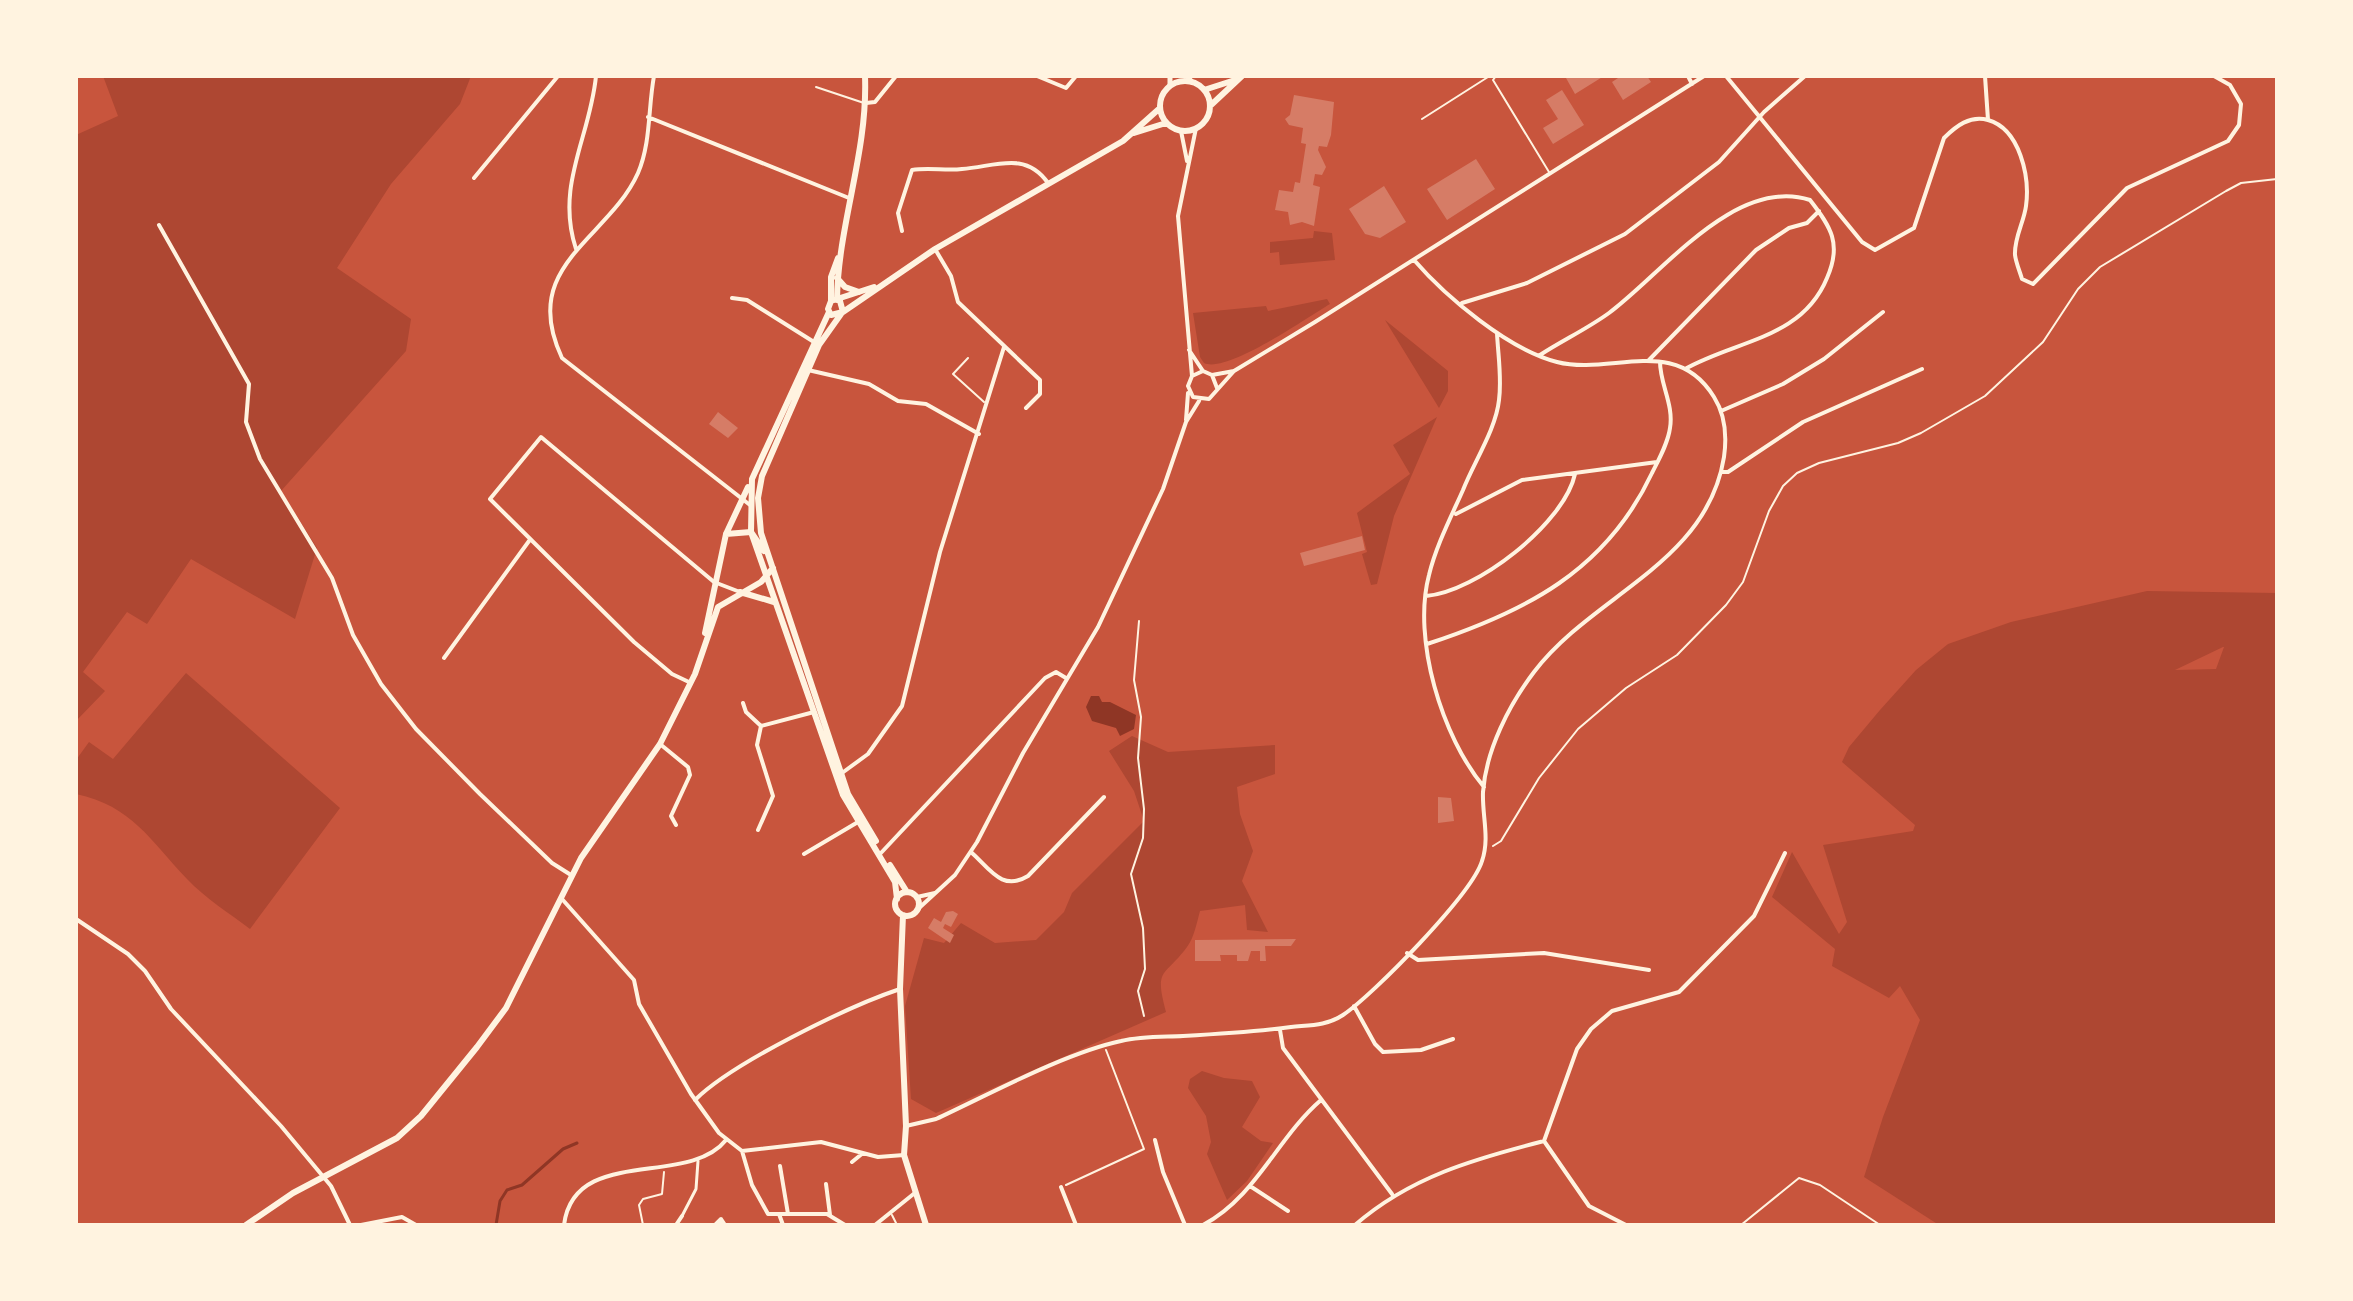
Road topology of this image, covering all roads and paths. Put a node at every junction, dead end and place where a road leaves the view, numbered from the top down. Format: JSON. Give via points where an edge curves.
{"nodes":[{"id":1,"x":558,"y":76,"type":"edge"},
{"id":2,"x":596,"y":76,"type":"edge"},
{"id":3,"x":654,"y":76,"type":"edge"},
{"id":4,"x":865,"y":76,"type":"edge"},
{"id":5,"x":896,"y":76,"type":"edge"},
{"id":6,"x":1037,"y":76,"type":"edge"},
{"id":7,"x":1076,"y":76,"type":"edge"},
{"id":8,"x":1170,"y":76,"type":"edge"},
{"id":9,"x":1489,"y":76,"type":"edge"},
{"id":10,"x":1496,"y":76,"type":"edge"},
{"id":11,"x":1688,"y":76,"type":"edge"},
{"id":12,"x":1704,"y":76,"type":"edge"},
{"id":13,"x":1726,"y":76,"type":"edge"},
{"id":14,"x":1805,"y":76,"type":"edge"},
{"id":15,"x":1985,"y":76,"type":"edge"},
{"id":16,"x":2214,"y":76,"type":"edge"},
{"id":17,"x":1240,"y":78,"type":"edge"},
{"id":18,"x":1190,"y":79,"type":"edge"},
{"id":19,"x":1692,"y":84,"type":"junction"},
{"id":20,"x":1170,"y":86,"type":"junction"},
{"id":21,"x":816,"y":87,"type":"dead end"},
{"id":22,"x":1204,"y":90,"type":"junction"},
{"id":23,"x":866,"y":103,"type":"junction"},
{"id":24,"x":1210,"y":106,"type":"junction"},
{"id":25,"x":1160,"y":108,"type":"junction"},
{"id":26,"x":648,"y":117,"type":"junction"},
{"id":27,"x":1759,"y":118,"type":"junction"},
{"id":28,"x":1422,"y":119,"type":"dead end"},
{"id":29,"x":1988,"y":120,"type":"junction"},
{"id":30,"x":1166,"y":123,"type":"junction"},
{"id":31,"x":1196,"y":128,"type":"junction"},
{"id":32,"x":1181,"y":131,"type":"junction"},
{"id":33,"x":1131,"y":135,"type":"junction"},
{"id":34,"x":1187,"y":163,"type":"junction"},
{"id":35,"x":1549,"y":173,"type":"junction"},
{"id":36,"x":474,"y":178,"type":"dead end"},
{"id":37,"x":2277,"y":179,"type":"edge"},
{"id":38,"x":1048,"y":183,"type":"junction"},
{"id":39,"x":1820,"y":191,"type":"junction"},
{"id":40,"x":851,"y":199,"type":"junction"},
{"id":41,"x":1810,"y":200,"type":"junction"},
{"id":42,"x":1819,"y":211,"type":"junction"},
{"id":43,"x":159,"y":225,"type":"dead end"},
{"id":44,"x":902,"y":231,"type":"dead end"},
{"id":45,"x":576,"y":249,"type":"junction"},
{"id":46,"x":935,"y":249,"type":"junction"},
{"id":47,"x":839,"y":255,"type":"junction"},
{"id":48,"x":1414,"y":260,"type":"junction"},
{"id":49,"x":837,"y":278,"type":"junction"},
{"id":50,"x":881,"y":284,"type":"junction"},
{"id":51,"x":863,"y":293,"type":"junction"},
{"id":52,"x":732,"y":298,"type":"dead end"},
{"id":53,"x":836,"y":301,"type":"junction"},
{"id":54,"x":1462,"y":303,"type":"junction"},
{"id":55,"x":829,"y":312,"type":"junction"},
{"id":56,"x":1883,"y":312,"type":"dead end"},
{"id":57,"x":842,"y":313,"type":"junction"},
{"id":58,"x":1497,"y":333,"type":"junction"},
{"id":59,"x":817,"y":344,"type":"junction"},
{"id":60,"x":1004,"y":347,"type":"junction"},
{"id":61,"x":1188,"y":348,"type":"junction"},
{"id":62,"x":1539,"y":356,"type":"junction"},
{"id":63,"x":968,"y":358,"type":"dead end"},
{"id":64,"x":1649,"y":360,"type":"junction"},
{"id":65,"x":1660,"y":362,"type":"junction"},
{"id":66,"x":1685,"y":369,"type":"junction"},
{"id":67,"x":1922,"y":369,"type":"dead end"},
{"id":68,"x":806,"y":370,"type":"junction"},
{"id":69,"x":1203,"y":371,"type":"junction"},
{"id":70,"x":1234,"y":371,"type":"junction"},
{"id":71,"x":1212,"y":375,"type":"junction"},
{"id":72,"x":1192,"y":376,"type":"junction"},
{"id":73,"x":1217,"y":388,"type":"junction"},
{"id":74,"x":1189,"y":391,"type":"junction"},
{"id":75,"x":1199,"y":401,"type":"junction"},
{"id":76,"x":988,"y":405,"type":"junction"},
{"id":77,"x":1026,"y":408,"type":"dead end"},
{"id":78,"x":1721,"y":411,"type":"junction"},
{"id":79,"x":1186,"y":422,"type":"junction"},
{"id":80,"x":979,"y":434,"type":"junction"},
{"id":81,"x":1657,"y":462,"type":"junction"},
{"id":82,"x":1721,"y":472,"type":"junction"},
{"id":83,"x":1575,"y":473,"type":"junction"},
{"id":84,"x":758,"y":498,"type":"junction"},
{"id":85,"x":746,"y":500,"type":"junction"},
{"id":86,"x":1454,"y":515,"type":"junction"},
{"id":87,"x":751,"y":532,"type":"junction"},
{"id":88,"x":761,"y":533,"type":"junction"},
{"id":89,"x":726,"y":534,"type":"junction"},
{"id":90,"x":529,"y":541,"type":"junction"},
{"id":91,"x":773,"y":568,"type":"junction"},
{"id":92,"x":767,"y":578,"type":"junction"},
{"id":93,"x":714,"y":582,"type":"junction"},
{"id":94,"x":740,"y":592,"type":"junction"},
{"id":95,"x":1426,"y":596,"type":"junction"},
{"id":96,"x":774,"y":602,"type":"junction"},
{"id":97,"x":1139,"y":621,"type":"dead end"},
{"id":98,"x":705,"y":641,"type":"junction"},
{"id":99,"x":1427,"y":644,"type":"junction"},
{"id":100,"x":444,"y":658,"type":"dead end"},
{"id":101,"x":1066,"y":678,"type":"junction"},
{"id":102,"x":691,"y":683,"type":"junction"},
{"id":103,"x":743,"y":703,"type":"dead end"},
{"id":104,"x":816,"y":711,"type":"junction"},
{"id":105,"x":761,"y":726,"type":"junction"},
{"id":106,"x":660,"y":744,"type":"junction"},
{"id":107,"x":839,"y":774,"type":"junction"},
{"id":108,"x":1484,"y":787,"type":"junction"},
{"id":109,"x":1104,"y":797,"type":"dead end"},
{"id":110,"x":858,"y":822,"type":"junction"},
{"id":111,"x":676,"y":825,"type":"dead end"},
{"id":112,"x":758,"y":830,"type":"dead end"},
{"id":113,"x":1485,"y":849,"type":"junction"},
{"id":114,"x":971,"y":852,"type":"junction"},
{"id":115,"x":1785,"y":853,"type":"dead end"},
{"id":116,"x":804,"y":854,"type":"dead end"},
{"id":117,"x":881,"y":854,"type":"junction"},
{"id":118,"x":571,"y":875,"type":"junction"},
{"id":119,"x":907,"y":892,"type":"junction"},
{"id":120,"x":937,"y":893,"type":"junction"},
{"id":121,"x":560,"y":897,"type":"junction"},
{"id":122,"x":917,"y":897,"type":"junction"},
{"id":123,"x":897,"y":899,"type":"junction"},
{"id":124,"x":918,"y":909,"type":"junction"},
{"id":125,"x":903,"y":915,"type":"junction"},
{"id":126,"x":76,"y":919,"type":"edge"},
{"id":127,"x":1407,"y":953,"type":"junction"},
{"id":128,"x":1649,"y":970,"type":"dead end"},
{"id":129,"x":900,"y":985,"type":"junction"},
{"id":130,"x":1354,"y":1006,"type":"junction"},
{"id":131,"x":1144,"y":1016,"type":"dead end"},
{"id":132,"x":1281,"y":1029,"type":"junction"},
{"id":133,"x":1453,"y":1039,"type":"dead end"},
{"id":134,"x":1106,"y":1045,"type":"junction"},
{"id":135,"x":695,"y":1100,"type":"junction"},
{"id":136,"x":1321,"y":1100,"type":"junction"},
{"id":137,"x":906,"y":1126,"type":"junction"},
{"id":138,"x":726,"y":1140,"type":"junction"},
{"id":139,"x":1155,"y":1140,"type":"dead end"},
{"id":140,"x":1544,"y":1141,"type":"junction"},
{"id":141,"x":742,"y":1151,"type":"junction"},
{"id":142,"x":863,"y":1153,"type":"junction"},
{"id":143,"x":904,"y":1155,"type":"junction"},
{"id":144,"x":698,"y":1161,"type":"junction"},
{"id":145,"x":852,"y":1162,"type":"dead end"},
{"id":146,"x":664,"y":1166,"type":"junction"},
{"id":147,"x":780,"y":1166,"type":"dead end"},
{"id":148,"x":324,"y":1177,"type":"junction"},
{"id":149,"x":826,"y":1184,"type":"dead end"},
{"id":150,"x":1250,"y":1186,"type":"junction"},
{"id":151,"x":1061,"y":1187,"type":"joint"},
{"id":152,"x":916,"y":1192,"type":"junction"},
{"id":153,"x":1392,"y":1194,"type":"junction"},
{"id":154,"x":890,"y":1211,"type":"junction"},
{"id":155,"x":1288,"y":1211,"type":"dead end"},
{"id":156,"x":779,"y":1214,"type":"junction"},
{"id":157,"x":788,"y":1214,"type":"junction"},
{"id":158,"x":829,"y":1215,"type":"junction"},
{"id":159,"x":682,"y":1216,"type":"joint"},
{"id":160,"x":783,"y":1224,"type":"edge"},
{"id":161,"x":246,"y":1225,"type":"edge"},
{"id":162,"x":350,"y":1225,"type":"edge"},
{"id":163,"x":361,"y":1225,"type":"edge"},
{"id":164,"x":416,"y":1225,"type":"edge"},
{"id":165,"x":564,"y":1225,"type":"edge"},
{"id":166,"x":643,"y":1225,"type":"edge"},
{"id":167,"x":676,"y":1225,"type":"edge"},
{"id":168,"x":715,"y":1225,"type":"edge"},
{"id":169,"x":725,"y":1225,"type":"edge"},
{"id":170,"x":775,"y":1225,"type":"edge"},
{"id":171,"x":845,"y":1225,"type":"edge"},
{"id":172,"x":875,"y":1225,"type":"edge"},
{"id":173,"x":897,"y":1225,"type":"edge"},
{"id":174,"x":926,"y":1225,"type":"edge"},
{"id":175,"x":1076,"y":1225,"type":"edge"},
{"id":176,"x":1185,"y":1225,"type":"edge"},
{"id":177,"x":1203,"y":1225,"type":"edge"},
{"id":178,"x":1355,"y":1225,"type":"edge"},
{"id":179,"x":1626,"y":1225,"type":"edge"},
{"id":180,"x":1741,"y":1225,"type":"edge"},
{"id":181,"x":1880,"y":1225,"type":"edge"}],
"edges":[{"from":1,"to":36,"type":"street"},
{"from":2,"to":45,"type":"street","via":[[568,193],[568,224]]},
{"from":3,"to":26,"type":"street"},
{"from":4,"to":23,"type":"main road"},
{"from":5,"to":23,"type":"street","via":[[875,102]]},
{"from":6,"to":7,"type":"street","via":[[1059,88],[1066,88]]},
{"from":8,"to":20,"type":"street"},
{"from":9,"to":28,"type":"path"},
{"from":10,"to":35,"type":"lane","via":[[1493,80]]},
{"from":11,"to":19,"type":"street"},
{"from":12,"to":19,"type":"street"},
{"from":13,"to":27,"type":"street"},
{"from":14,"to":27,"type":"street"},
{"from":15,"to":29,"type":"street"},
{"from":16,"to":29,"type":"street","via":[[2230,85],[2241,104],[2235,133],[2127,188],[2033,284],[2022,279],[2015,257],[2027,203],[2021,161],[2007,131]]},
{"from":17,"to":22,"type":"main road"},
{"from":17,"to":24,"type":"main road"},
{"from":18,"to":20,"type":"main road"},
{"from":18,"to":22,"type":"main road"},
{"from":19,"to":35,"type":"street"},
{"from":20,"to":25,"type":"main road"},
{"from":21,"to":23,"type":"lane"},
{"from":22,"to":24,"type":"main road"},
{"from":23,"to":40,"type":"main road"},
{"from":24,"to":31,"type":"main road"},
{"from":25,"to":30,"type":"main road"},
{"from":25,"to":33,"type":"main road"},
{"from":26,"to":40,"type":"street"},
{"from":26,"to":45,"type":"street","via":[[637,175]]},
{"from":27,"to":39,"type":"street"},
{"from":27,"to":54,"type":"street","via":[[1719,162],[1625,234],[1527,283]]},
{"from":29,"to":39,"type":"street","via":[[1964,122],[1944,138],[1914,228],[1875,250],[1862,242]]},
{"from":30,"to":32,"type":"main road"},
{"from":30,"to":33,"type":"main road"},
{"from":31,"to":32,"type":"main road"},
{"from":31,"to":34,"type":"street","via":[[1194,153]]},
{"from":32,"to":34,"type":"street"},
{"from":33,"to":38,"type":"main road"},
{"from":34,"to":61,"type":"street","via":[[1178,229]]},
{"from":35,"to":48,"type":"street"},
{"from":37,"to":113,"type":"path","via":[[2241,183],[2100,267],[2036,350],[1985,396],[1898,443],[1797,473],[1769,511],[1743,582],[1726,605],[1677,655],[1626,688],[1578,729],[1539,778],[1501,841]]},
{"from":38,"to":44,"type":"street","via":[[1024,163],[1008,161],[912,170],[898,213]]},
{"from":38,"to":46,"type":"main road"},
{"from":39,"to":41,"type":"street"},
{"from":40,"to":47,"type":"main road"},
{"from":41,"to":42,"type":"street"},
{"from":41,"to":62,"type":"street","via":[[1770,195],[1746,206],[1671,256],[1612,311]]},
{"from":42,"to":64,"type":"street","via":[[1756,250]]},
{"from":42,"to":66,"type":"street","via":[[1833,231],[1835,255],[1813,306],[1785,327]]},
{"from":43,"to":118,"type":"street","via":[[249,384],[246,422],[260,459],[332,578],[353,635],[381,684],[416,729],[552,863]]},
{"from":45,"to":85,"type":"street","via":[[553,286],[551,330],[562,358]]},
{"from":46,"to":50,"type":"main road"},
{"from":46,"to":60,"type":"street","via":[[958,302]]},
{"from":47,"to":49,"type":"main road"},
{"from":47,"to":53,"type":"main road","via":[[831,277]]},
{"from":48,"to":54,"type":"street"},
{"from":48,"to":70,"type":"street"},
{"from":49,"to":51,"type":"main road"},
{"from":49,"to":53,"type":"main road"},
{"from":50,"to":51,"type":"main road"},
{"from":50,"to":57,"type":"main road"},
{"from":51,"to":53,"type":"main road"},
{"from":52,"to":59,"type":"street","via":[[747,300]]},
{"from":53,"to":55,"type":"main road"},
{"from":53,"to":57,"type":"main road"},
{"from":54,"to":58,"type":"street"},
{"from":55,"to":57,"type":"main road"},
{"from":55,"to":59,"type":"main road"},
{"from":56,"to":78,"type":"street","via":[[1783,384]]},
{"from":57,"to":59,"type":"main road"},
{"from":58,"to":62,"type":"street"},
{"from":58,"to":86,"type":"street","via":[[1499,402]]},
{"from":59,"to":68,"type":"main road"},
{"from":60,"to":76,"type":"street"},
{"from":60,"to":77,"type":"street","via":[[1040,380],[1040,394]]},
{"from":61,"to":69,"type":"street"},
{"from":61,"to":72,"type":"street"},
{"from":62,"to":64,"type":"street","via":[[1567,364]]},
{"from":63,"to":76,"type":"lane","via":[[953,374]]},
{"from":64,"to":65,"type":"street"},
{"from":65,"to":66,"type":"street"},
{"from":65,"to":81,"type":"street","via":[[1671,422]]},
{"from":66,"to":78,"type":"street","via":[[1708,388]]},
{"from":67,"to":82,"type":"street","via":[[1803,422]]},
{"from":68,"to":80,"type":"street","via":[[869,384],[898,401],[926,404]]},
{"from":68,"to":84,"type":"main road"},
{"from":68,"to":85,"type":"main road"},
{"from":69,"to":71,"type":"street"},
{"from":69,"to":72,"type":"street"},
{"from":70,"to":71,"type":"street"},
{"from":70,"to":73,"type":"street"},
{"from":71,"to":73,"type":"street"},
{"from":72,"to":74,"type":"street"},
{"from":73,"to":75,"type":"street","via":[[1209,399]]},
{"from":74,"to":75,"type":"street"},
{"from":74,"to":79,"type":"street"},
{"from":75,"to":79,"type":"street"},
{"from":76,"to":80,"type":"street"},
{"from":78,"to":82,"type":"street"},
{"from":79,"to":101,"type":"street","via":[[1163,489],[1098,627]]},
{"from":80,"to":107,"type":"street","via":[[940,552],[902,706],[868,754]]},
{"from":81,"to":83,"type":"street"},
{"from":81,"to":99,"type":"street","via":[[1614,534],[1559,586],[1493,623]]},
{"from":82,"to":108,"type":"street","via":[[1701,517],[1678,549],[1584,621],[1534,672],[1503,725]]},
{"from":83,"to":86,"type":"street","via":[[1522,480]]},
{"from":83,"to":95,"type":"street","via":[[1561,504],[1517,549],[1465,583]]},
{"from":84,"to":85,"type":"street"},
{"from":84,"to":88,"type":"main road"},
{"from":85,"to":87,"type":"main road"},
{"from":85,"to":88,"type":"street"},
{"from":85,"to":89,"type":"main road"},
{"from":86,"to":95,"type":"street","via":[[1437,550]]},
{"from":87,"to":89,"type":"main road"},
{"from":87,"to":91,"type":"main road"},
{"from":87,"to":92,"type":"main road"},
{"from":88,"to":91,"type":"main road"},
{"from":89,"to":93,"type":"main road"},
{"from":90,"to":93,"type":"street","via":[[490,499],[541,437]]},
{"from":90,"to":100,"type":"street"},
{"from":90,"to":102,"type":"street","via":[[634,642]]},
{"from":91,"to":92,"type":"main road"},
{"from":91,"to":104,"type":"main road"},
{"from":92,"to":94,"type":"main road"},
{"from":92,"to":96,"type":"main road"},
{"from":93,"to":94,"type":"street"},
{"from":93,"to":98,"type":"main road"},
{"from":94,"to":96,"type":"main road"},
{"from":94,"to":98,"type":"main road","via":[[718,607]]},
{"from":95,"to":99,"type":"street"},
{"from":96,"to":104,"type":"main road"},
{"from":97,"to":131,"type":"path","via":[[1134,680],[1141,717],[1138,758],[1144,809],[1143,838],[1131,874],[1143,928],[1145,969],[1138,991]]},
{"from":98,"to":102,"type":"main road"},
{"from":99,"to":108,"type":"street","via":[[1446,716]]},
{"from":101,"to":114,"type":"street"},
{"from":101,"to":117,"type":"street","via":[[1056,672],[1045,678]]},
{"from":102,"to":106,"type":"main road"},
{"from":103,"to":105,"type":"street"},
{"from":104,"to":105,"type":"street"},
{"from":104,"to":107,"type":"main road"},
{"from":105,"to":112,"type":"street","via":[[757,745],[773,796]]},
{"from":106,"to":111,"type":"street","via":[[688,767],[690,775],[673,808]]},
{"from":106,"to":118,"type":"main road"},
{"from":107,"to":110,"type":"main road"},
{"from":107,"to":117,"type":"main road"},
{"from":108,"to":113,"type":"street"},
{"from":109,"to":114,"type":"street","via":[[1015,884],[1005,883]]},
{"from":110,"to":116,"type":"street"},
{"from":110,"to":117,"type":"main road"},
{"from":113,"to":127,"type":"street","via":[[1465,894]]},
{"from":114,"to":120,"type":"street"},
{"from":115,"to":140,"type":"street","via":[[1754,916],[1679,992],[1612,1011],[1591,1029],[1577,1049]]},
{"from":117,"to":119,"type":"main road"},
{"from":117,"to":123,"type":"main road"},
{"from":118,"to":121,"type":"main road"},
{"from":119,"to":122,"type":"main road"},
{"from":119,"to":123,"type":"main road"},
{"from":120,"to":122,"type":"street"},
{"from":120,"to":124,"type":"street"},
{"from":121,"to":135,"type":"street","via":[[634,980],[639,1004]]},
{"from":121,"to":148,"type":"main road","via":[[506,1008],[421,1116],[397,1138]]},
{"from":122,"to":124,"type":"main road"},
{"from":123,"to":125,"type":"main road","via":[[896,909]]},
{"from":124,"to":125,"type":"main road"},
{"from":125,"to":129,"type":"main road"},
{"from":126,"to":148,"type":"street","via":[[145,971],[171,1009]]},
{"from":127,"to":128,"type":"street","via":[[1418,960],[1553,954]]},
{"from":127,"to":130,"type":"street"},
{"from":129,"to":135,"type":"street","via":[[727,1074]]},
{"from":129,"to":137,"type":"main road"},
{"from":130,"to":132,"type":"street","via":[[1324,1024]]},
{"from":130,"to":133,"type":"street","via":[[1383,1052],[1421,1050]]},
{"from":132,"to":134,"type":"street","via":[[1135,1038]]},
{"from":132,"to":136,"type":"street","via":[[1283,1048]]},
{"from":134,"to":137,"type":"street","via":[[936,1119]]},
{"from":134,"to":151,"type":"path","via":[[1144,1149]]},
{"from":135,"to":138,"type":"street"},
{"from":136,"to":150,"type":"street","via":[[1281,1140]]},
{"from":136,"to":153,"type":"street"},
{"from":137,"to":143,"type":"main road"},
{"from":138,"to":141,"type":"street"},
{"from":138,"to":144,"type":"street"},
{"from":139,"to":176,"type":"street"},
{"from":140,"to":153,"type":"street","via":[[1441,1170]]},
{"from":140,"to":179,"type":"street","via":[[1589,1206]]},
{"from":141,"to":142,"type":"street","via":[[821,1142]]},
{"from":141,"to":156,"type":"street","via":[[768,1214]]},
{"from":142,"to":143,"type":"street"},
{"from":142,"to":145,"type":"street"},
{"from":143,"to":152,"type":"main road"},
{"from":144,"to":146,"type":"street"},
{"from":144,"to":159,"type":"street","via":[[695,1194]]},
{"from":146,"to":165,"type":"street","via":[[607,1175],[573,1199]]},
{"from":146,"to":166,"type":"path","via":[[664,1191],[639,1205]]},
{"from":147,"to":157,"type":"street"},
{"from":148,"to":161,"type":"main road"},
{"from":148,"to":162,"type":"street"},
{"from":149,"to":158,"type":"street"},
{"from":150,"to":155,"type":"street"},
{"from":150,"to":177,"type":"street"},
{"from":151,"to":175,"type":"street"},
{"from":152,"to":154,"type":"street"},
{"from":152,"to":174,"type":"main road"},
{"from":153,"to":178,"type":"street"},
{"from":154,"to":172,"type":"street"},
{"from":154,"to":173,"type":"lane"},
{"from":156,"to":157,"type":"street"},
{"from":156,"to":160,"type":"street"},
{"from":157,"to":158,"type":"street"},
{"from":158,"to":171,"type":"street"},
{"from":159,"to":167,"type":"street"},
{"from":160,"to":170,"type":"street"},
{"from":163,"to":164,"type":"street","via":[[402,1217]]},
{"from":168,"to":169,"type":"street","via":[[721,1219]]},
{"from":180,"to":181,"type":"path","via":[[1799,1178],[1820,1185]]}]}
